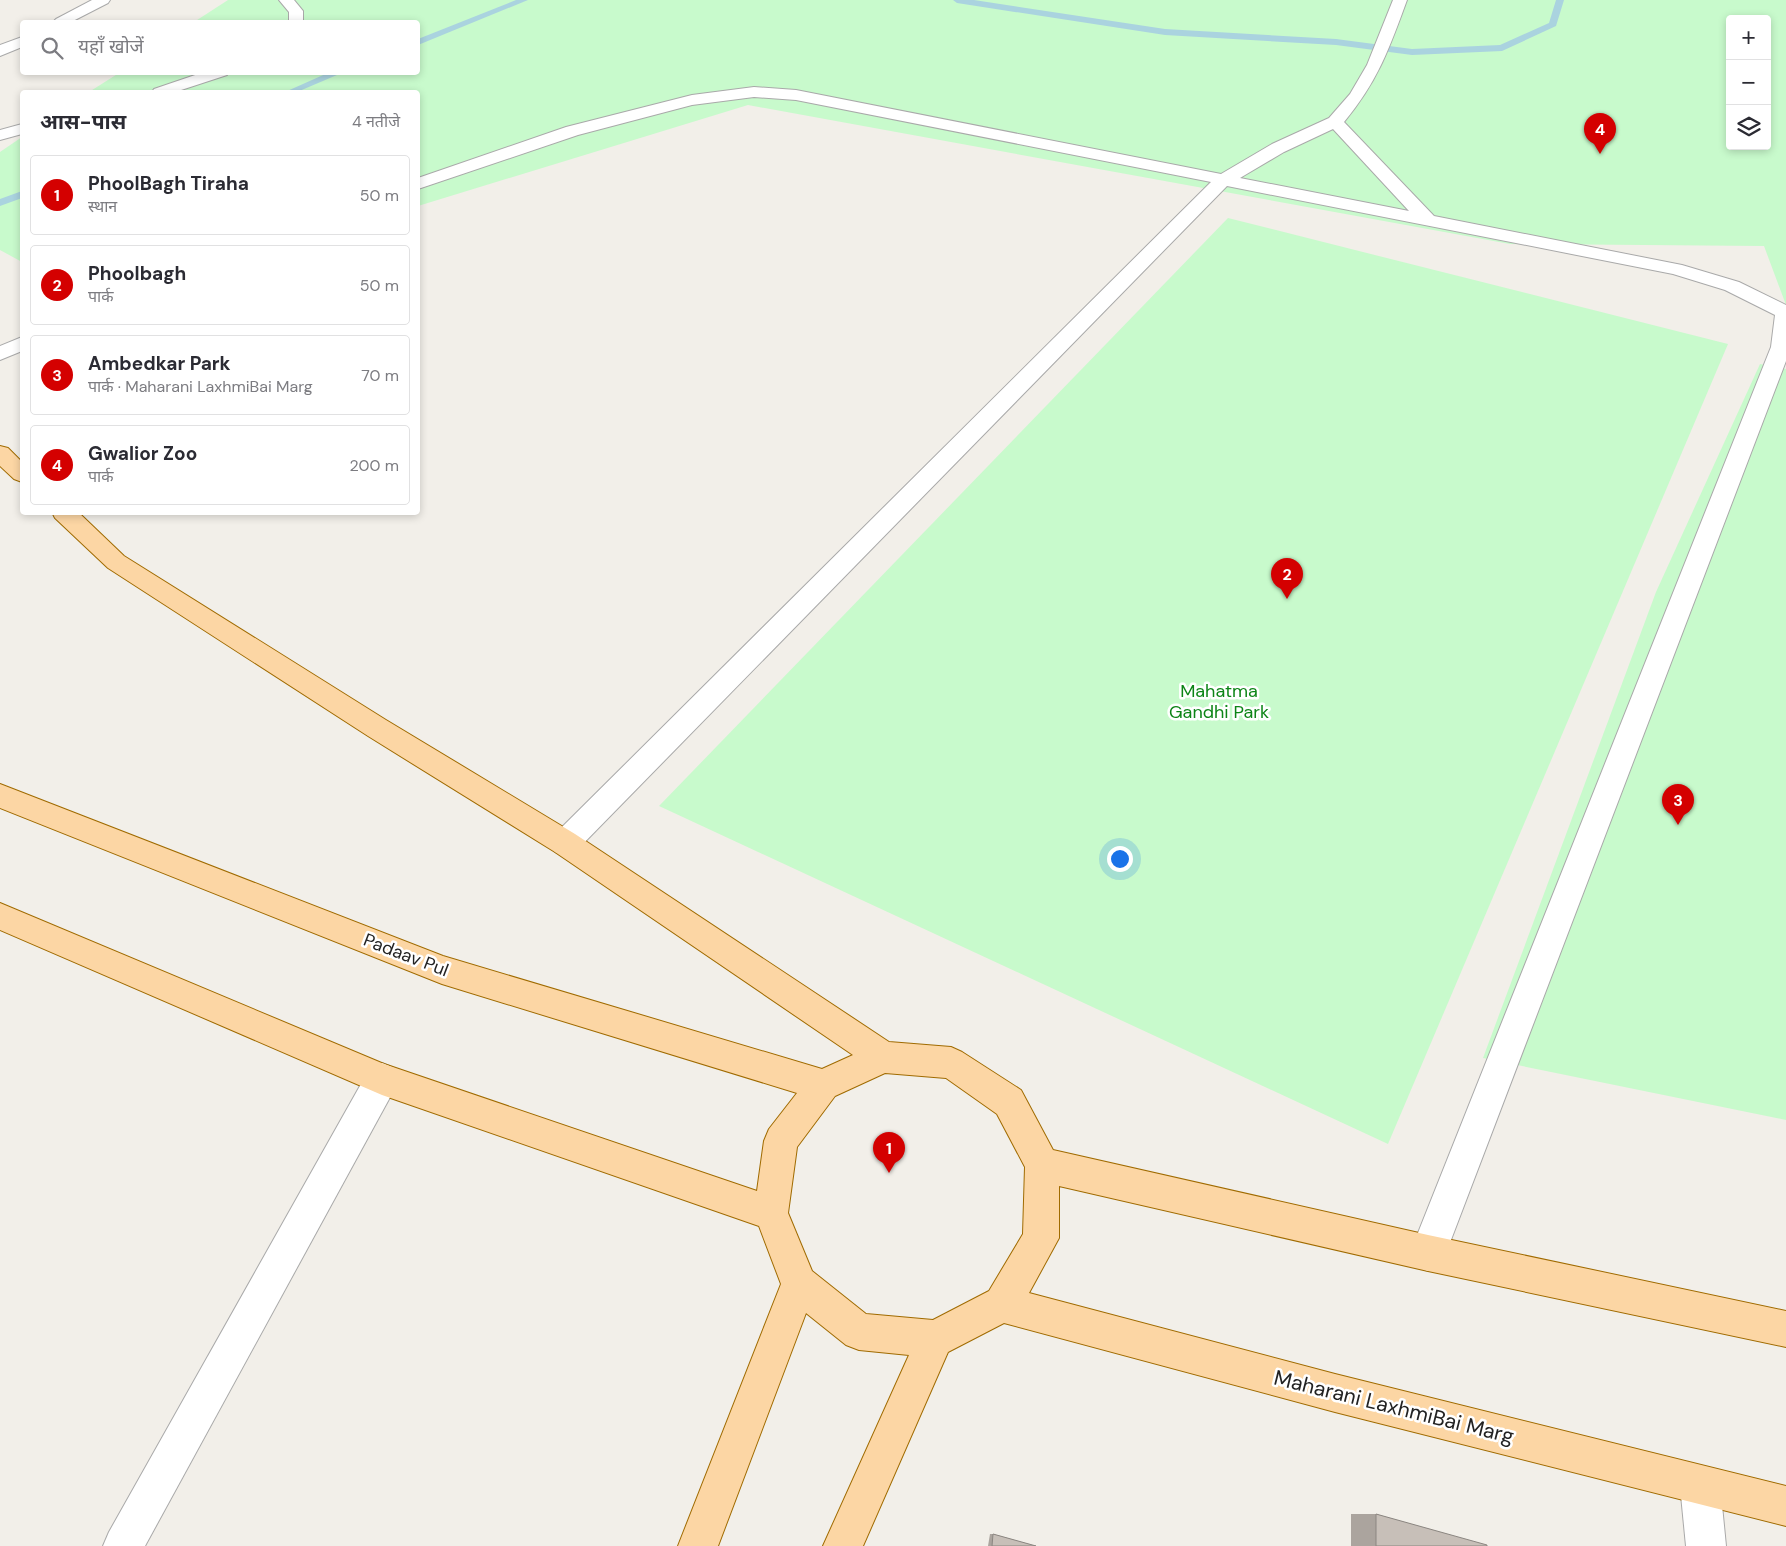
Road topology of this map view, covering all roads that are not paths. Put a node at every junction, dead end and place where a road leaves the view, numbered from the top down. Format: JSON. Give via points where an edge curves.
{"nodes":[{"id":1,"x":103,"y":0,"type":"edge"},
{"id":2,"x":286,"y":0,"type":"edge"},
{"id":3,"x":1400,"y":0,"type":"edge"},
{"id":4,"x":65,"y":20,"type":"edge"},
{"id":5,"x":296,"y":20,"type":"edge"},
{"id":6,"x":20,"y":43,"type":"edge"},
{"id":7,"x":0,"y":51,"type":"edge"},
{"id":8,"x":212,"y":75,"type":"edge"},
{"id":9,"x":166,"y":90,"type":"edge"},
{"id":10,"x":1335,"y":122,"type":"junction"},
{"id":11,"x":20,"y":130,"type":"edge"},
{"id":12,"x":0,"y":135,"type":"edge"},
{"id":13,"x":1222,"y":180,"type":"junction"},
{"id":14,"x":420,"y":183,"type":"edge"},
{"id":15,"x":1426,"y":219,"type":"junction"},
{"id":16,"x":1785,"y":313,"type":"edge"},
{"id":17,"x":20,"y":344,"type":"edge"},
{"id":18,"x":0,"y":354,"type":"edge"},
{"id":19,"x":0,"y":453,"type":"edge"},
{"id":20,"x":20,"y":472,"type":"edge"},
{"id":21,"x":66,"y":515,"type":"edge"},
{"id":22,"x":0,"y":796,"type":"edge"},
{"id":23,"x":565,"y":843,"type":"junction"},
{"id":24,"x":0,"y":916,"type":"edge"},
{"id":25,"x":884,"y":1057,"type":"junction"},
{"id":26,"x":382,"y":1080,"type":"junction"},
{"id":27,"x":823,"y":1085,"type":"junction"},
{"id":28,"x":1042,"y":1165,"type":"junction"},
{"id":29,"x":771,"y":1213,"type":"junction"},
{"id":30,"x":1428,"y":1253,"type":"junction"},
{"id":31,"x":799,"y":1284,"type":"junction"},
{"id":32,"x":1002,"y":1304,"type":"junction"},
{"id":33,"x":1786,"y":1329,"type":"edge"},
{"id":34,"x":935,"y":1339,"type":"junction"},
{"id":35,"x":1700,"y":1485,"type":"junction"},
{"id":36,"x":1786,"y":1506,"type":"edge"},
{"id":37,"x":123,"y":1546,"type":"edge"},
{"id":38,"x":698,"y":1546,"type":"edge"},
{"id":39,"x":843,"y":1546,"type":"edge"},
{"id":40,"x":1706,"y":1546,"type":"edge"}],
"edges":[{"from":1,"to":4,"type":"street"},
{"from":2,"to":5,"type":"street","via":[[296,11]]},
{"from":3,"to":10,"type":"street","via":[[1375,66],[1358,96]]},
{"from":6,"to":7,"type":"street"},
{"from":8,"to":9,"type":"street"},
{"from":10,"to":13,"type":"street","via":[[1278,148]]},
{"from":10,"to":15,"type":"street"},
{"from":11,"to":12,"type":"street"},
{"from":13,"to":14,"type":"street","via":[[796,95],[754,92],[692,100],[572,130]]},
{"from":13,"to":15,"type":"street"},
{"from":13,"to":23,"type":"street"},
{"from":15,"to":16,"type":"street","via":[[1721,281]]},
{"from":16,"to":30,"type":"street","via":[[1781,347]]},
{"from":17,"to":18,"type":"street"},
{"from":19,"to":20,"type":"main road"},
{"from":21,"to":23,"type":"main road","via":[[116,562]]},
{"from":22,"to":27,"type":"main road","name":"Padaav Pul","via":[[442,970]]},
{"from":23,"to":25,"type":"main road"},
{"from":24,"to":26,"type":"main road"},
{"from":25,"to":27,"type":"main road"},
{"from":25,"to":28,"type":"main road","via":[[951,1063],[1009,1102]]},
{"from":26,"to":29,"type":"main road"},
{"from":26,"to":37,"type":"street"},
{"from":27,"to":29,"type":"main road","via":[[781,1142]]},
{"from":28,"to":30,"type":"main road"},
{"from":28,"to":32,"type":"main road","via":[[1041,1238]]},
{"from":29,"to":31,"type":"main road"},
{"from":30,"to":33,"type":"main road"},
{"from":31,"to":34,"type":"main road","via":[[858,1332]]},
{"from":31,"to":38,"type":"main road"},
{"from":32,"to":34,"type":"main road"},
{"from":32,"to":35,"type":"main road","name":"Maharani LaxhmiBai Marg","via":[[1335,1393]]},
{"from":34,"to":39,"type":"main road"},
{"from":35,"to":36,"type":"main road","name":"Maharani LaxhmiBai Marg"},
{"from":35,"to":40,"type":"street"}]}
